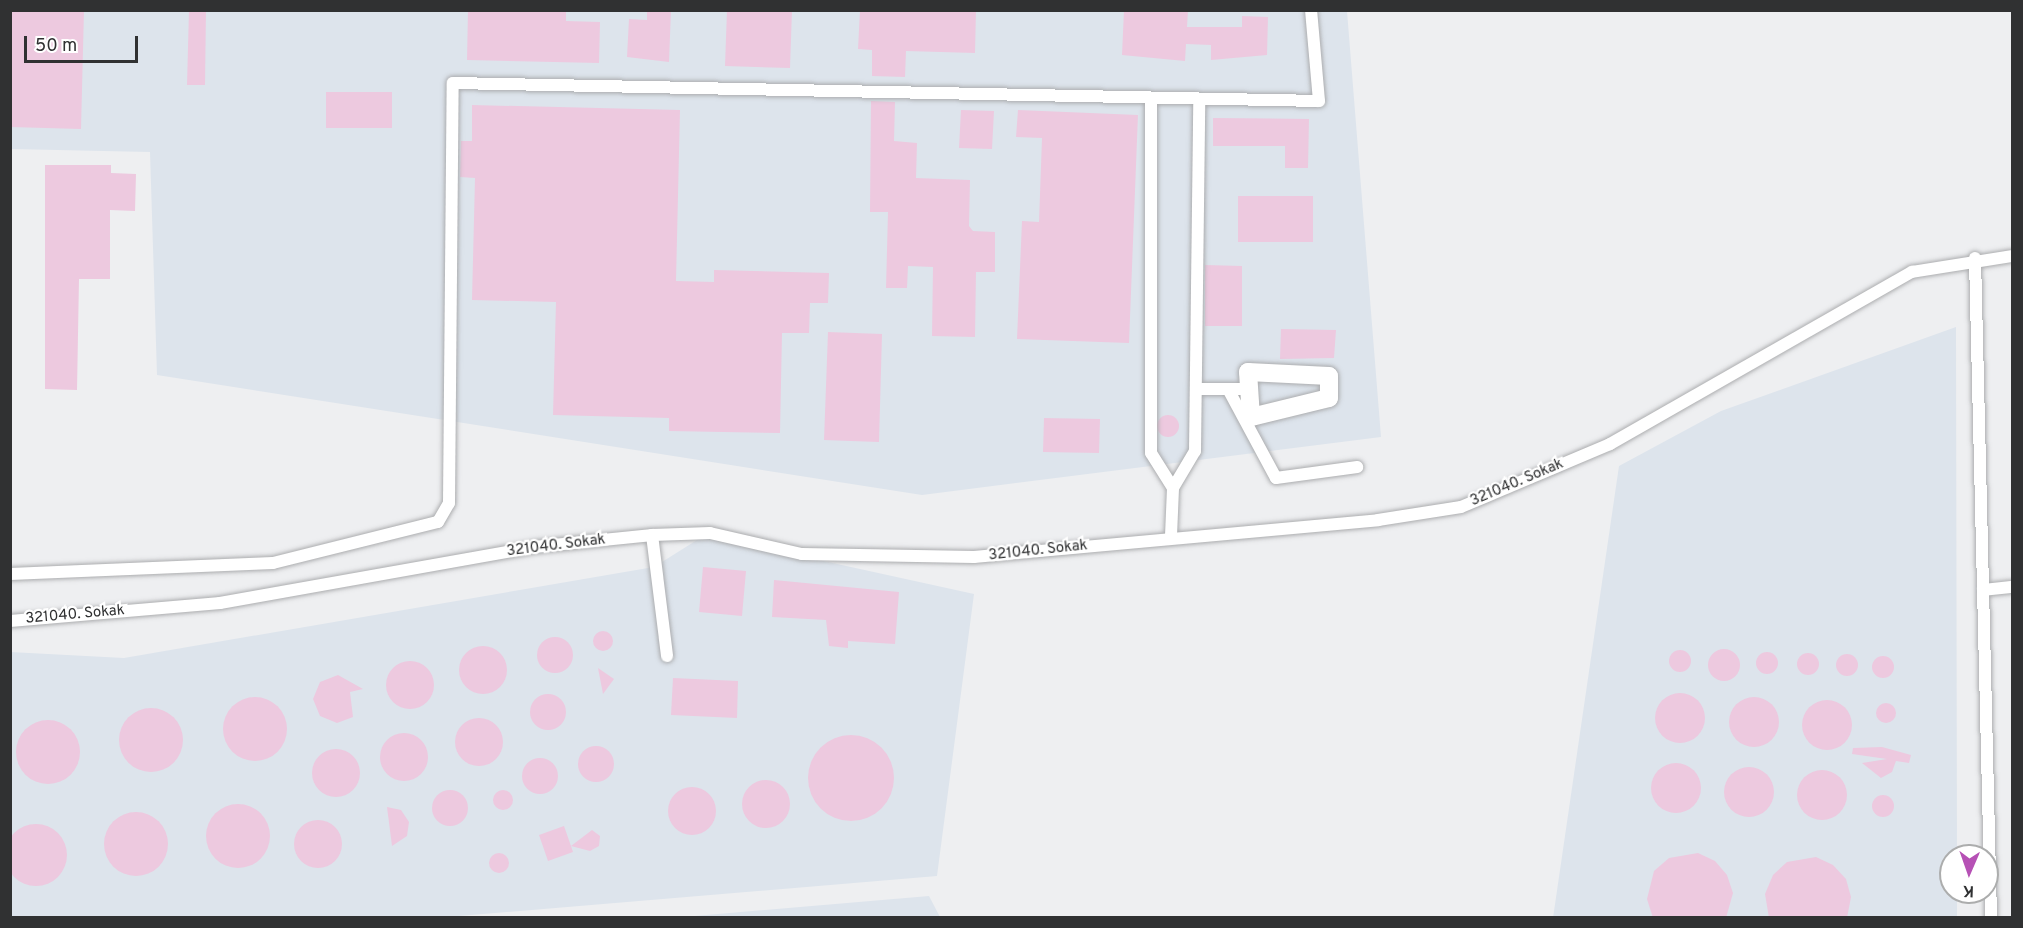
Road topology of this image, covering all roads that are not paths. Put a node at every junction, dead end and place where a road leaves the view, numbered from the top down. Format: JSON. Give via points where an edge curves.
{"nodes":[{"id":1,"x":1311,"y":10,"type":"edge"},
{"id":2,"x":1151,"y":98,"type":"junction"},
{"id":3,"x":1199,"y":99,"type":"junction"},
{"id":4,"x":2013,"y":256,"type":"edge"},
{"id":5,"x":1975,"y":258,"type":"junction"},
{"id":6,"x":1196,"y":389,"type":"junction"},
{"id":7,"x":1228,"y":389,"type":"junction"},
{"id":8,"x":1249,"y":389,"type":"junction"},
{"id":9,"x":1357,"y":467,"type":"dead end"},
{"id":10,"x":1173,"y":488,"type":"junction"},
{"id":11,"x":651,"y":535,"type":"junction"},
{"id":12,"x":1171,"y":536,"type":"junction"},
{"id":13,"x":10,"y":574,"type":"edge"},
{"id":14,"x":2013,"y":587,"type":"edge"},
{"id":15,"x":1983,"y":590,"type":"junction"},
{"id":16,"x":10,"y":621,"type":"edge"},
{"id":17,"x":667,"y":656,"type":"dead end"},
{"id":18,"x":1991,"y":918,"type":"edge"}],
"edges":[{"from":1,"to":3,"type":"street","via":[[1319,101]]},
{"from":2,"to":3,"type":"street"},
{"from":2,"to":10,"type":"street","via":[[1151,453]]},
{"from":2,"to":13,"type":"street","via":[[453,83],[449,503],[438,522],[273,563]]},
{"from":3,"to":6,"type":"street"},
{"from":4,"to":5,"type":"street","name":"321040. Sokak"},
{"from":5,"to":12,"type":"street","name":"321040. Sokak","via":[[1912,272],[1610,444],[1461,507],[1378,520]]},
{"from":5,"to":15,"type":"street"},
{"from":6,"to":7,"type":"street"},
{"from":6,"to":10,"type":"street","via":[[1195,451]]},
{"from":7,"to":8,"type":"street"},
{"from":7,"to":9,"type":"street","via":[[1276,478]]},
{"from":8,"to":8,"type":"street","via":[[1251,417],[1329,398],[1329,376],[1248,372]]},
{"from":10,"to":12,"type":"street"},
{"from":11,"to":12,"type":"street","name":"321040. Sokak","via":[[710,533],[802,554],[974,557]]},
{"from":11,"to":16,"type":"street","name":"321040. Sokak","via":[[534,547],[220,603]]},
{"from":11,"to":17,"type":"street"},
{"from":14,"to":15,"type":"street"},
{"from":15,"to":18,"type":"street"}]}
